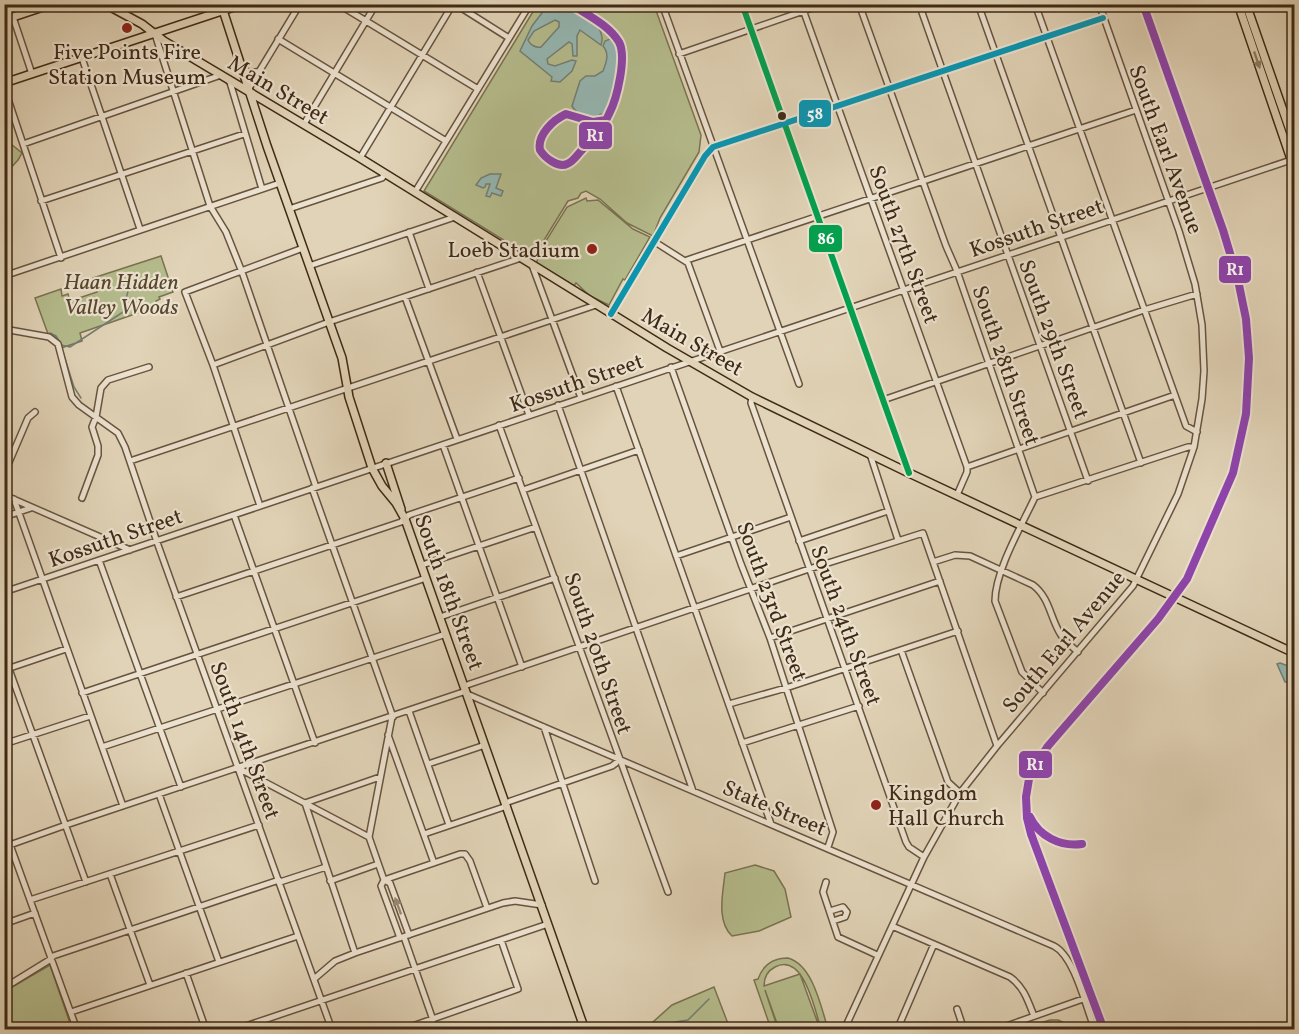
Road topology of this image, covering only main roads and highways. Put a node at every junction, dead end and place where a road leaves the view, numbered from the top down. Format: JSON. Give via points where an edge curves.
{"nodes":[{"id":1,"x":52,"y":4,"type":"edge"},
{"id":2,"x":105,"y":4,"type":"edge"},
{"id":3,"x":243,"y":4,"type":"edge"},
{"id":4,"x":1238,"y":4,"type":"edge"},
{"id":5,"x":1246,"y":4,"type":"edge"},
{"id":6,"x":222,"y":8,"type":"edge"},
{"id":7,"x":4,"y":20,"type":"edge"},
{"id":8,"x":154,"y":34,"type":"junction"},
{"id":9,"x":241,"y":67,"type":"junction"},
{"id":10,"x":230,"y":80,"type":"junction"},
{"id":11,"x":4,"y":82,"type":"edge"},
{"id":12,"x":248,"y":90,"type":"junction"},
{"id":13,"x":266,"y":102,"type":"junction"},
{"id":14,"x":256,"y":112,"type":"junction"},
{"id":15,"x":1294,"y":142,"type":"edge"},
{"id":16,"x":1293,"y":159,"type":"edge"},
{"id":17,"x":1294,"y":168,"type":"edge"},
{"id":18,"x":386,"y":463,"type":"road end"},
{"id":19,"x":402,"y":511,"type":"junction"},
{"id":20,"x":1294,"y":653,"type":"edge"},
{"id":21,"x":585,"y":1029,"type":"edge"}],
"edges":[{"from":1,"to":7,"type":"main road"},
{"from":2,"to":8,"type":"main road","name":"Main Street"},
{"from":3,"to":6,"type":"main road"},
{"from":4,"to":16,"type":"main road","one_way":true},
{"from":5,"to":15,"type":"main road"},
{"from":6,"to":8,"type":"main road"},
{"from":6,"to":9,"type":"main road","name":"South 18th Street"},
{"from":8,"to":10,"type":"main road","name":"Main Street"},
{"from":8,"to":11,"type":"main road"},
{"from":9,"to":10,"type":"main road"},
{"from":9,"to":12,"type":"main road","name":"South 18th Street"},
{"from":10,"to":12,"type":"main road","name":"Main Street"},
{"from":12,"to":13,"type":"main road","name":"Main Street"},
{"from":12,"to":14,"type":"main road","name":"South 18th Street"},
{"from":13,"to":14,"type":"main road"},
{"from":13,"to":20,"type":"main road","name":"Main Street","via":[[752,397]]},
{"from":14,"to":19,"type":"main road","name":"South 18th Street","via":[[342,358],[372,468]]},
{"from":16,"to":17,"type":"main road"},
{"from":18,"to":19,"type":"main road"},
{"from":19,"to":21,"type":"main road","name":"South 18th Street"}]}
